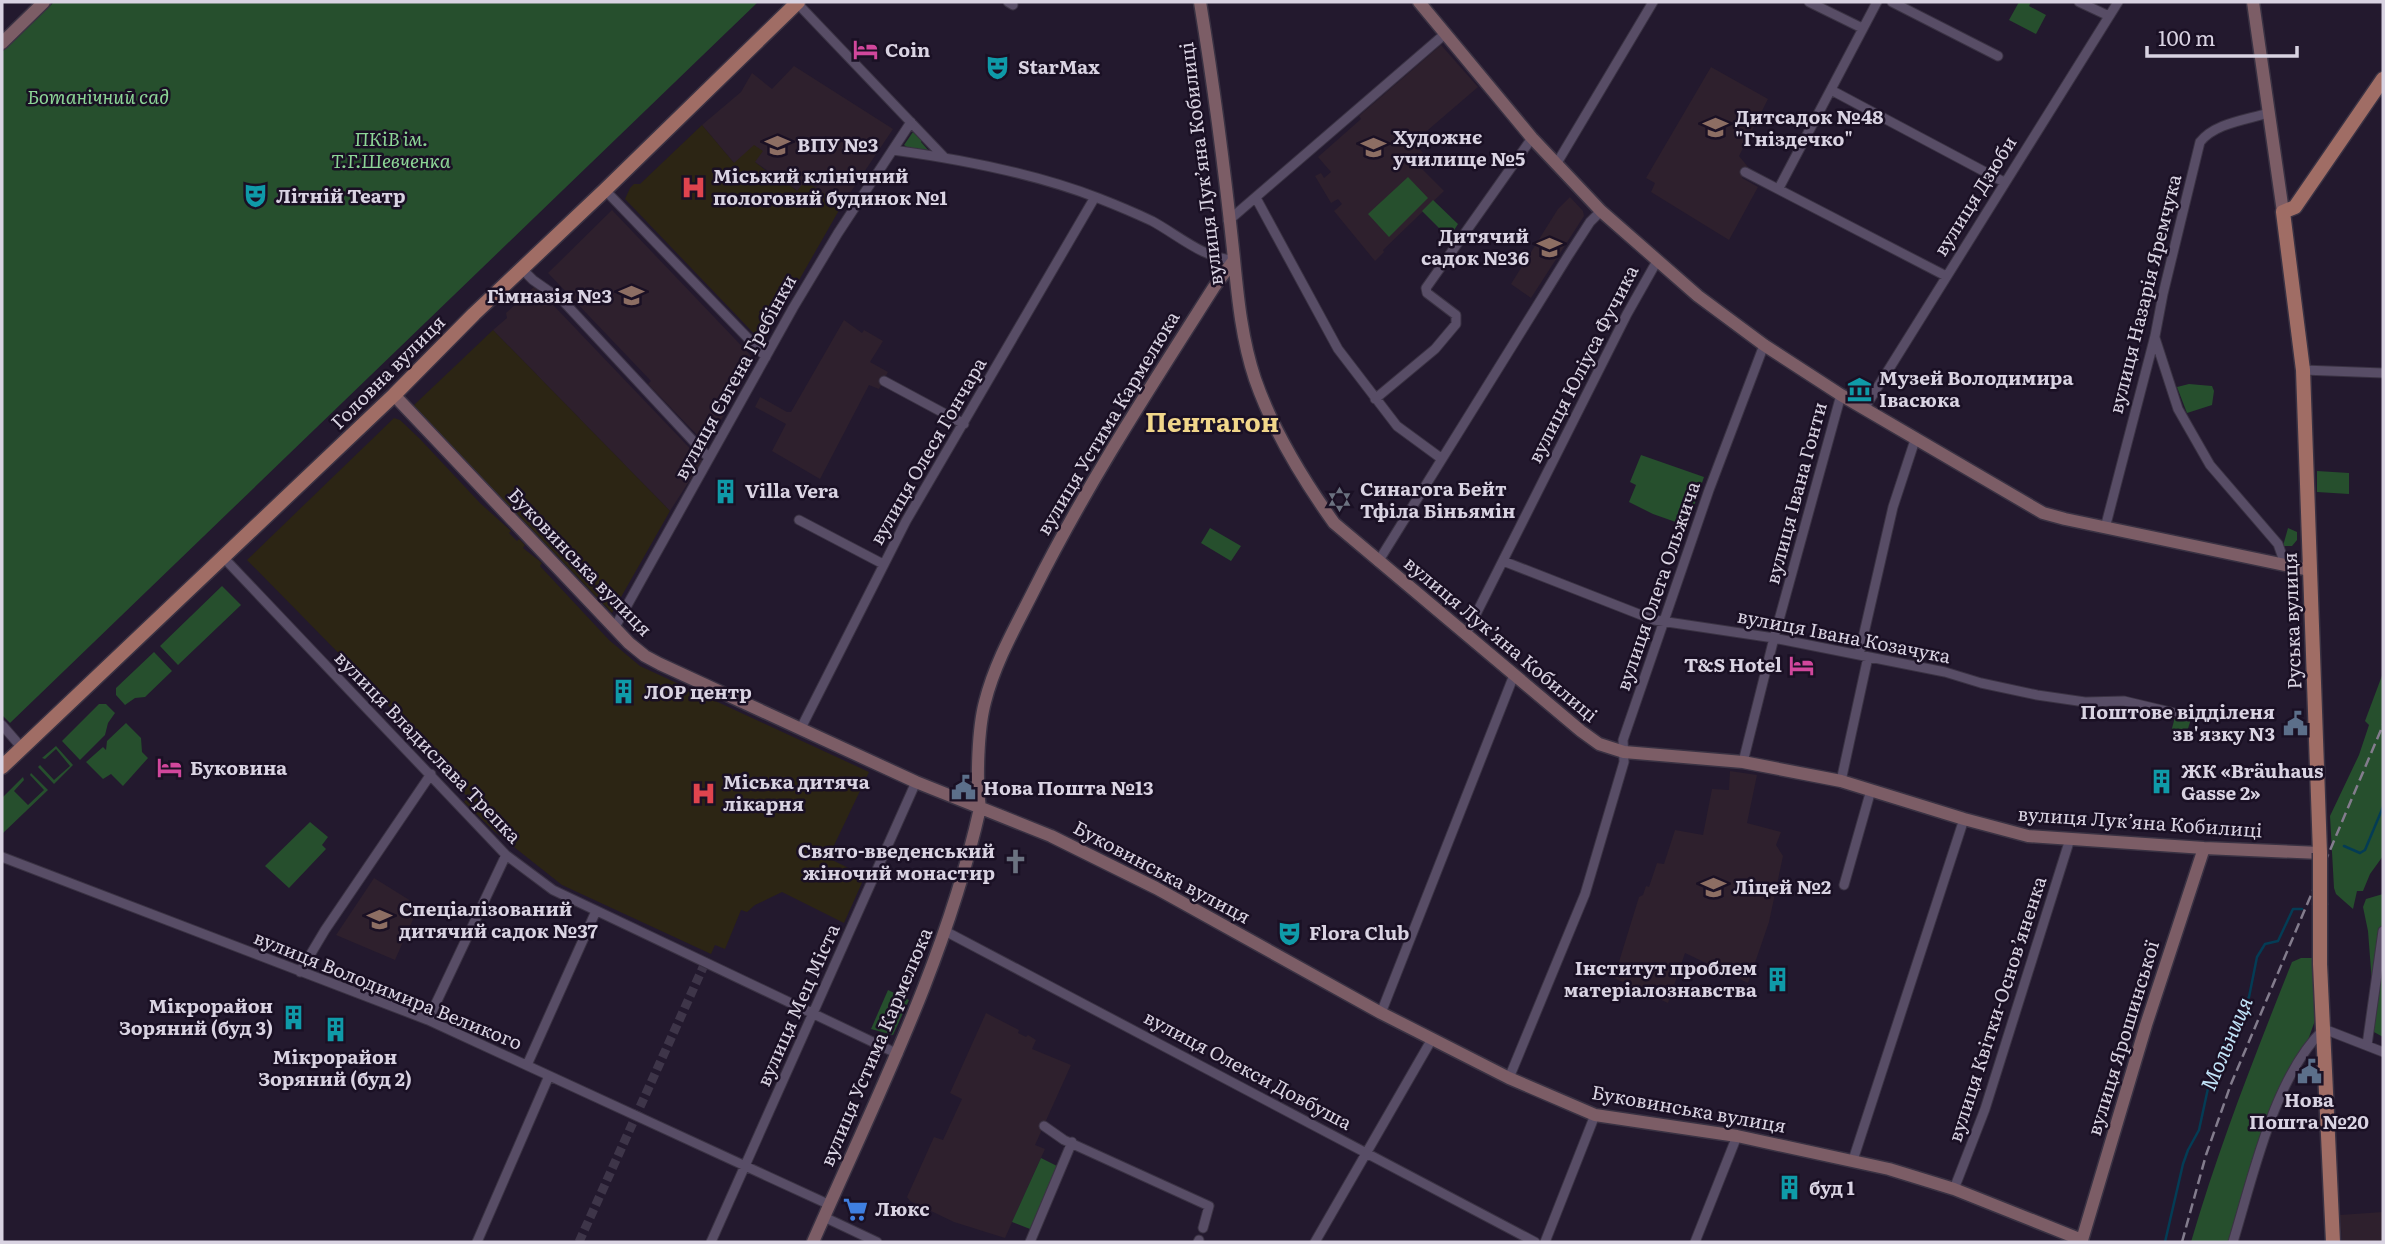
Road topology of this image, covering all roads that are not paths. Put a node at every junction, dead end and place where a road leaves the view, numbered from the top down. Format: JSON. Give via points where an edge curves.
{"nodes":[{"id":1,"x":1200,"y":2,"type":"edge"},
{"id":2,"x":1419,"y":2,"type":"edge"},
{"id":3,"x":1653,"y":2,"type":"edge"},
{"id":4,"x":1809,"y":2,"type":"edge"},
{"id":5,"x":1877,"y":2,"type":"edge"},
{"id":6,"x":1892,"y":2,"type":"edge"},
{"id":7,"x":2079,"y":2,"type":"edge"},
{"id":8,"x":2118,"y":2,"type":"edge"},
{"id":9,"x":2253,"y":2,"type":"edge"},
{"id":10,"x":797,"y":3,"type":"edge"},
{"id":11,"x":38,"y":4,"type":"edge"},
{"id":12,"x":2109,"y":16,"type":"junction"},
{"id":13,"x":1863,"y":28,"type":"junction"},
{"id":14,"x":1446,"y":33,"type":"junction"},
{"id":15,"x":2,"y":43,"type":"edge"},
{"id":16,"x":1998,"y":56,"type":"dead end"},
{"id":17,"x":2383,"y":79,"type":"edge"},
{"id":18,"x":1831,"y":90,"type":"junction"},
{"id":19,"x":2378,"y":97,"type":"edge"},
{"id":20,"x":2268,"y":113,"type":"junction"},
{"id":21,"x":911,"y":122,"type":"junction"},
{"id":22,"x":1532,"y":138,"type":"junction"},
{"id":23,"x":893,"y":150,"type":"junction"},
{"id":24,"x":944,"y":157,"type":"junction"},
{"id":25,"x":1557,"y":163,"type":"junction"},
{"id":26,"x":1745,"y":172,"type":"dead end"},
{"id":27,"x":2004,"y":182,"type":"junction"},
{"id":28,"x":1779,"y":188,"type":"junction"},
{"id":29,"x":605,"y":190,"type":"junction"},
{"id":30,"x":1095,"y":197,"type":"junction"},
{"id":31,"x":1256,"y":198,"type":"junction"},
{"id":32,"x":1601,"y":211,"type":"junction"},
{"id":33,"x":2283,"y":212,"type":"junction"},
{"id":34,"x":1228,"y":221,"type":"junction"},
{"id":35,"x":1234,"y":260,"type":"junction"},
{"id":36,"x":1657,"y":261,"type":"junction"},
{"id":37,"x":522,"y":269,"type":"junction"},
{"id":38,"x":1946,"y":276,"type":"junction"},
{"id":39,"x":2155,"y":336,"type":"junction"},
{"id":40,"x":1764,"y":345,"type":"junction"},
{"id":41,"x":766,"y":357,"type":"junction"},
{"id":42,"x":2303,"y":370,"type":"junction"},
{"id":43,"x":2383,"y":373,"type":"edge"},
{"id":44,"x":884,"y":381,"type":"dead end"},
{"id":45,"x":394,"y":395,"type":"junction"},
{"id":46,"x":1841,"y":395,"type":"junction"},
{"id":47,"x":1375,"y":399,"type":"junction"},
{"id":48,"x":1864,"y":409,"type":"junction"},
{"id":49,"x":964,"y":424,"type":"junction"},
{"id":50,"x":1915,"y":440,"type":"junction"},
{"id":51,"x":709,"y":458,"type":"junction"},
{"id":52,"x":1442,"y":459,"type":"junction"},
{"id":53,"x":799,"y":520,"type":"dead end"},
{"id":54,"x":2105,"y":528,"type":"junction"},
{"id":55,"x":223,"y":557,"type":"junction"},
{"id":56,"x":1503,"y":561,"type":"junction"},
{"id":57,"x":1378,"y":562,"type":"junction"},
{"id":58,"x":883,"y":564,"type":"junction"},
{"id":59,"x":2285,"y":564,"type":"junction"},
{"id":60,"x":2309,"y":570,"type":"junction"},
{"id":61,"x":1663,"y":621,"type":"junction"},
{"id":62,"x":615,"y":627,"type":"junction"},
{"id":63,"x":1466,"y":634,"type":"junction"},
{"id":64,"x":1774,"y":638,"type":"junction"},
{"id":65,"x":1863,"y":656,"type":"junction"},
{"id":66,"x":1514,"y":675,"type":"junction"},
{"id":67,"x":2187,"y":716,"type":"dead end"},
{"id":68,"x":2,"y":726,"type":"edge"},
{"id":69,"x":801,"y":728,"type":"junction"},
{"id":70,"x":22,"y":748,"type":"junction"},
{"id":71,"x":1624,"y":752,"type":"junction"},
{"id":72,"x":1743,"y":762,"type":"junction"},
{"id":73,"x":2,"y":767,"type":"edge"},
{"id":74,"x":431,"y":774,"type":"junction"},
{"id":75,"x":1842,"y":781,"type":"junction"},
{"id":76,"x":916,"y":782,"type":"junction"},
{"id":77,"x":1871,"y":790,"type":"junction"},
{"id":78,"x":980,"y":808,"type":"junction"},
{"id":79,"x":1964,"y":819,"type":"junction"},
{"id":80,"x":2070,"y":839,"type":"junction"},
{"id":81,"x":2204,"y":848,"type":"junction"},
{"id":82,"x":2320,"y":853,"type":"junction"},
{"id":83,"x":506,"y":855,"type":"junction"},
{"id":84,"x":2,"y":858,"type":"edge"},
{"id":85,"x":1844,"y":886,"type":"dead end"},
{"id":86,"x":596,"y":911,"type":"junction"},
{"id":87,"x":945,"y":931,"type":"junction"},
{"id":88,"x":2383,"y":931,"type":"edge"},
{"id":89,"x":300,"y":972,"type":"junction"},
{"id":90,"x":1381,"y":1013,"type":"junction"},
{"id":91,"x":813,"y":1014,"type":"junction"},
{"id":92,"x":428,"y":1020,"type":"junction"},
{"id":93,"x":2324,"y":1029,"type":"junction"},
{"id":94,"x":1432,"y":1039,"type":"junction"},
{"id":95,"x":2367,"y":1045,"type":"junction"},
{"id":96,"x":2383,"y":1052,"type":"edge"},
{"id":97,"x":898,"y":1054,"type":"junction"},
{"id":98,"x":527,"y":1065,"type":"junction"},
{"id":99,"x":549,"y":1076,"type":"junction"},
{"id":100,"x":1509,"y":1078,"type":"junction"},
{"id":101,"x":1595,"y":1115,"type":"junction"},
{"id":102,"x":1044,"y":1126,"type":"dead end"},
{"id":103,"x":1737,"y":1136,"type":"junction"},
{"id":104,"x":1072,"y":1142,"type":"junction"},
{"id":105,"x":1366,"y":1152,"type":"junction"},
{"id":106,"x":1853,"y":1160,"type":"junction"},
{"id":107,"x":745,"y":1165,"type":"junction"},
{"id":108,"x":1954,"y":1189,"type":"junction"},
{"id":109,"x":830,"y":1205,"type":"junction"},
{"id":110,"x":824,"y":1217,"type":"junction"},
{"id":111,"x":1203,"y":1228,"type":"dead end"},
{"id":112,"x":2084,"y":1241,"type":"edge"},
{"id":113,"x":477,"y":1242,"type":"edge"},
{"id":114,"x":710,"y":1242,"type":"edge"},
{"id":115,"x":813,"y":1242,"type":"edge"},
{"id":116,"x":877,"y":1242,"type":"edge"},
{"id":117,"x":1030,"y":1242,"type":"edge"},
{"id":118,"x":1315,"y":1242,"type":"edge"},
{"id":119,"x":1535,"y":1242,"type":"edge"},
{"id":120,"x":1545,"y":1242,"type":"edge"},
{"id":121,"x":1695,"y":1242,"type":"edge"},
{"id":122,"x":2232,"y":1242,"type":"edge"},
{"id":123,"x":2333,"y":1242,"type":"edge"}],
"edges":[{"from":1,"to":34,"type":"street","name":"вулиця Лукʼяна Кобилиці"},
{"from":2,"to":14,"type":"street"},
{"from":3,"to":25,"type":"street"},
{"from":4,"to":13,"type":"street"},
{"from":5,"to":13,"type":"street"},
{"from":6,"to":16,"type":"street"},
{"from":7,"to":12,"type":"street"},
{"from":8,"to":12,"type":"street","name":"вулиця Дзюби"},
{"from":9,"to":20,"type":"street","name":"Руська вулиця"},
{"from":10,"to":21,"type":"street"},
{"from":10,"to":29,"type":"main road","name":"Головна вулиця"},
{"from":11,"to":15,"type":"street"},
{"from":12,"to":27,"type":"street","name":"вулиця Дзюби"},
{"from":13,"to":18,"type":"street"},
{"from":14,"to":22,"type":"street"},
{"from":14,"to":31,"type":"street"},
{"from":17,"to":19,"type":"main road"},
{"from":18,"to":27,"type":"street"},
{"from":18,"to":28,"type":"street"},
{"from":19,"to":33,"type":"main road","via":[[2295,207]]},
{"from":20,"to":33,"type":"street","name":"Руська вулиця"},
{"from":20,"to":39,"type":"street","name":"вулиця Назарія Яремчука","via":[[2217,128],[2200,142]]},
{"from":21,"to":23,"type":"street","name":"вулиця Євгена Гребінки"},
{"from":21,"to":24,"type":"street"},
{"from":22,"to":25,"type":"street"},
{"from":22,"to":47,"type":"street","via":[[1426,288],[1455,316],[1456,324],[1435,349]]},
{"from":23,"to":24,"type":"street"},
{"from":23,"to":41,"type":"street","name":"вулиця Євгена Гребінки"},
{"from":24,"to":30,"type":"street"},
{"from":25,"to":32,"type":"street"},
{"from":26,"to":28,"type":"street"},
{"from":27,"to":38,"type":"street","name":"вулиця Дзюби"},
{"from":28,"to":38,"type":"street"},
{"from":29,"to":37,"type":"main road","name":"Головна вулиця"},
{"from":29,"to":41,"type":"street"},
{"from":30,"to":35,"type":"street","via":[[1152,221],[1219,260]]},
{"from":30,"to":49,"type":"street","name":"вулиця Олеся Гончара"},
{"from":31,"to":34,"type":"street"},
{"from":31,"to":47,"type":"street","via":[[1338,349]]},
{"from":32,"to":36,"type":"street"},
{"from":32,"to":52,"type":"street","via":[[1567,256]]},
{"from":33,"to":42,"type":"main road","name":"Руська вулиця"},
{"from":34,"to":35,"type":"street","name":"вулиця Лукʼяна Кобилиці"},
{"from":35,"to":57,"type":"street","name":"вулиця Лукʼяна Кобилиці","via":[[1240,321],[1268,409],[1318,501],[1334,523]]},
{"from":35,"to":78,"type":"street","name":"вулиця Устима Кармелюка","via":[[1097,471],[994,670],[984,705],[977,789]]},
{"from":36,"to":40,"type":"street"},
{"from":36,"to":56,"type":"street","name":"вулиця Юліуса Фучика"},
{"from":37,"to":45,"type":"main road","name":"Головна вулиця"},
{"from":37,"to":51,"type":"street","via":[[563,301]]},
{"from":38,"to":48,"type":"street","name":"вулиця Дзюби"},
{"from":39,"to":54,"type":"street","name":"вулиця Назарія Яремчука"},
{"from":39,"to":59,"type":"street","via":[[2178,409],[2210,465],[2278,544]]},
{"from":40,"to":46,"type":"street"},
{"from":40,"to":61,"type":"street","name":"вулиця Олега Ольжича"},
{"from":41,"to":51,"type":"street","name":"вулиця Євгена Гребінки"},
{"from":42,"to":43,"type":"street"},
{"from":42,"to":60,"type":"main road","name":"Руська вулиця"},
{"from":44,"to":49,"type":"street"},
{"from":45,"to":55,"type":"main road","name":"Головна вулиця"},
{"from":45,"to":62,"type":"street","name":"Буковинська вулиця"},
{"from":46,"to":48,"type":"street"},
{"from":46,"to":64,"type":"street","name":"вулиця Івана Гонти"},
{"from":47,"to":52,"type":"street","via":[[1397,426]]},
{"from":48,"to":50,"type":"street"},
{"from":49,"to":58,"type":"street","name":"вулиця Олеся Гончара"},
{"from":50,"to":54,"type":"street","via":[[2043,513]]},
{"from":50,"to":65,"type":"street","via":[[1893,507]]},
{"from":51,"to":62,"type":"street","name":"вулиця Євгена Гребінки"},
{"from":52,"to":57,"type":"street"},
{"from":53,"to":58,"type":"street"},
{"from":54,"to":59,"type":"street"},
{"from":55,"to":70,"type":"main road","name":"Головна вулиця"},
{"from":55,"to":74,"type":"street","name":"вулиця Владислава Трепка"},
{"from":56,"to":61,"type":"street","name":"вулиця Івана Козачука"},
{"from":56,"to":63,"type":"street","name":"вулиця Юліуса Фучика"},
{"from":57,"to":63,"type":"street","name":"вулиця Лукʼяна Кобилиці"},
{"from":58,"to":69,"type":"street","name":"вулиця Олеся Гончара"},
{"from":59,"to":60,"type":"street"},
{"from":60,"to":82,"type":"main road","name":"Руська вулиця"},
{"from":61,"to":64,"type":"street","name":"вулиця Івана Козачука"},
{"from":61,"to":71,"type":"street","name":"вулиця Олега Ольжича","via":[[1623,740]]},
{"from":62,"to":69,"type":"street","name":"Буковинська вулиця","via":[[645,656]]},
{"from":63,"to":66,"type":"street","name":"вулиця Лукʼяна Кобилиці"},
{"from":64,"to":65,"type":"street","name":"вулиця Івана Козачука"},
{"from":64,"to":72,"type":"street","name":"вулиця Івана Гонти"},
{"from":65,"to":67,"type":"street","name":"вулиця Івана Козачука","via":[[2037,695],[2085,702],[2123,701]]},
{"from":65,"to":75,"type":"street"},
{"from":66,"to":71,"type":"street","name":"вулиця Лукʼяна Кобилиці","via":[[1599,744]]},
{"from":66,"to":90,"type":"street"},
{"from":68,"to":70,"type":"street"},
{"from":69,"to":76,"type":"street","name":"Буковинська вулиця"},
{"from":70,"to":73,"type":"main road","name":"Головна вулиця"},
{"from":71,"to":72,"type":"street","name":"вулиця Лукʼяна Кобилиці"},
{"from":71,"to":100,"type":"street","name":"вулиця Олега Ольжича","via":[[1585,894]]},
{"from":72,"to":75,"type":"street","name":"вулиця Лукʼяна Кобилиці"},
{"from":74,"to":83,"type":"street","name":"вулиця Владислава Трепка"},
{"from":74,"to":89,"type":"street"},
{"from":75,"to":77,"type":"street","name":"вулиця Лукʼяна Кобилиці"},
{"from":76,"to":78,"type":"street","name":"Буковинська вулиця"},
{"from":76,"to":91,"type":"street","name":"вулиця Мец Міста"},
{"from":77,"to":79,"type":"street","name":"вулиця Лукʼяна Кобилиці"},
{"from":77,"to":85,"type":"street"},
{"from":78,"to":87,"type":"street","name":"вулиця Устима Кармелюка"},
{"from":78,"to":90,"type":"street","name":"Буковинська вулиця","via":[[1051,836],[1145,883]]},
{"from":79,"to":80,"type":"street","name":"вулиця Лукʼяна Кобилиці","via":[[2028,836]]},
{"from":79,"to":106,"type":"street"},
{"from":80,"to":81,"type":"street","name":"вулиця Лукʼяна Кобилиці"},
{"from":80,"to":108,"type":"street","name":"вулиця Квітки-Основʼяненка","via":[[1985,1109]]},
{"from":81,"to":82,"type":"street","name":"вулиця Лукʼяна Кобилиці"},
{"from":81,"to":112,"type":"street","name":"вулиця Ярошинської","via":[[2146,1024]]},
{"from":82,"to":93,"type":"main road","name":"Руська вулиця","bridge":true},
{"from":83,"to":86,"type":"street","name":"вулиця Владислава Трепка","via":[[553,890]]},
{"from":83,"to":92,"type":"street"},
{"from":84,"to":89,"type":"street","name":"вулиця Володимира Великого"},
{"from":86,"to":91,"type":"street","name":"вулиця Владислава Трепка"},
{"from":86,"to":98,"type":"street"},
{"from":87,"to":97,"type":"street","name":"вулиця Устима Кармелюка"},
{"from":87,"to":105,"type":"street","name":"вулиця Олекси Довбуша"},
{"from":88,"to":95,"type":"street"},
{"from":89,"to":92,"type":"street","name":"вулиця Володимира Великого"},
{"from":90,"to":94,"type":"street","name":"Буковинська вулиця"},
{"from":91,"to":97,"type":"street","name":"вулиця Владислава Трепка"},
{"from":91,"to":107,"type":"street","name":"вулиця Мец Міста"},
{"from":92,"to":98,"type":"street","name":"вулиця Володимира Великого"},
{"from":93,"to":95,"type":"street"},
{"from":93,"to":122,"type":"street","via":[[2289,1076]]},
{"from":93,"to":123,"type":"main road","name":"Руська вулиця"},
{"from":94,"to":100,"type":"street","name":"Буковинська вулиця"},
{"from":94,"to":105,"type":"street"},
{"from":95,"to":96,"type":"street"},
{"from":97,"to":109,"type":"street","name":"вулиця Устима Кармелюка"},
{"from":98,"to":99,"type":"street","name":"вулиця Володимира Великого"},
{"from":99,"to":107,"type":"street","name":"вулиця Володимира Великого"},
{"from":99,"to":113,"type":"street"},
{"from":100,"to":101,"type":"street","name":"Буковинська вулиця"},
{"from":101,"to":103,"type":"street","name":"Буковинська вулиця"},
{"from":101,"to":120,"type":"street"},
{"from":102,"to":104,"type":"street"},
{"from":103,"to":106,"type":"street","name":"Буковинська вулиця"},
{"from":103,"to":121,"type":"street"},
{"from":104,"to":111,"type":"street","via":[[1209,1206]]},
{"from":104,"to":117,"type":"street"},
{"from":105,"to":118,"type":"street"},
{"from":105,"to":119,"type":"street","name":"вулиця Олекси Довбуша"},
{"from":106,"to":108,"type":"street","name":"Буковинська вулиця"},
{"from":107,"to":109,"type":"street","name":"вулиця Володимира Великого"},
{"from":107,"to":114,"type":"street","name":"вулиця Мец Міста"},
{"from":108,"to":112,"type":"street","name":"Буковинська вулиця"},
{"from":109,"to":110,"type":"street","name":"вулиця Устима Кармелюка"},
{"from":110,"to":115,"type":"street","name":"вулиця Устима Кармелюка"},
{"from":110,"to":116,"type":"street"}]}
